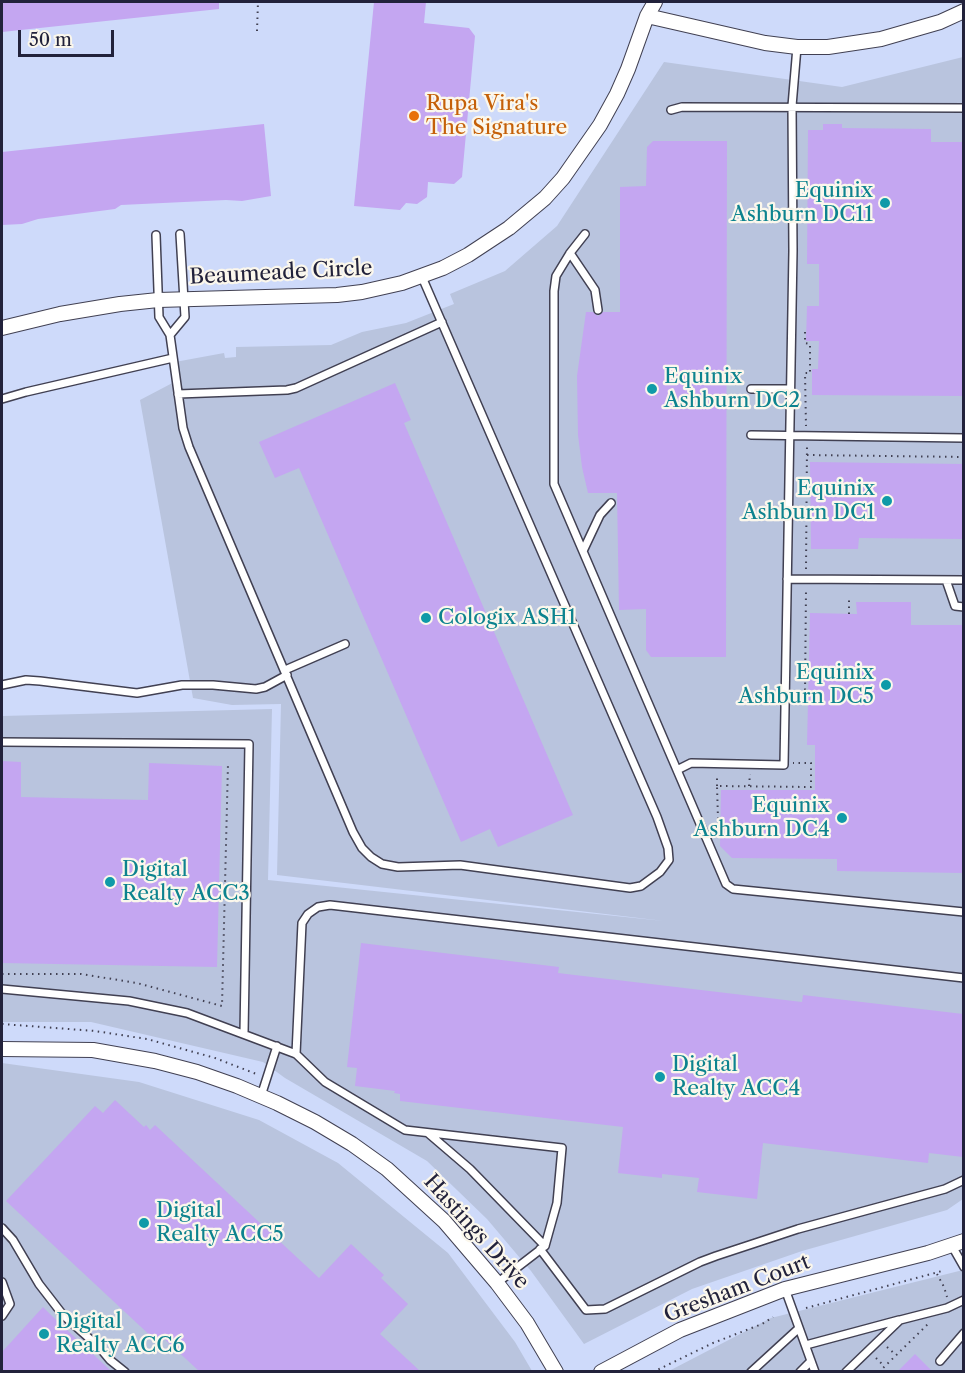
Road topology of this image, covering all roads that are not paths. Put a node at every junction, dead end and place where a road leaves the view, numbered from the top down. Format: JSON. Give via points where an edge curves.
{"nodes":[{"id":1,"x":643,"y":2,"type":"edge"},
{"id":2,"x":655,"y":2,"type":"edge"},
{"id":3,"x":963,"y":11,"type":"edge"},
{"id":4,"x":647,"y":16,"type":"junction"},
{"id":5,"x":797,"y":47,"type":"junction"},
{"id":6,"x":792,"y":106,"type":"junction"},
{"id":7,"x":963,"y":108,"type":"edge"},
{"id":8,"x":671,"y":110,"type":"dead end"},
{"id":9,"x":180,"y":234,"type":"dead end"},
{"id":10,"x":585,"y":234,"type":"dead end"},
{"id":11,"x":156,"y":235,"type":"dead end"},
{"id":12,"x":570,"y":253,"type":"junction"},
{"id":13,"x":422,"y":277,"type":"junction"},
{"id":14,"x":158,"y":300,"type":"junction"},
{"id":15,"x":184,"y":300,"type":"junction"},
{"id":16,"x":598,"y":310,"type":"dead end"},
{"id":17,"x":442,"y":322,"type":"junction"},
{"id":18,"x":2,"y":328,"type":"edge"},
{"id":19,"x":170,"y":335,"type":"junction"},
{"id":20,"x":173,"y":358,"type":"junction"},
{"id":21,"x":751,"y":389,"type":"dead end"},
{"id":22,"x":790,"y":389,"type":"junction"},
{"id":23,"x":178,"y":394,"type":"junction"},
{"id":24,"x":2,"y":399,"type":"edge"},
{"id":25,"x":751,"y":435,"type":"dead end"},
{"id":26,"x":790,"y":436,"type":"junction"},
{"id":27,"x":963,"y":438,"type":"edge"},
{"id":28,"x":611,"y":503,"type":"dead end"},
{"id":29,"x":583,"y":551,"type":"junction"},
{"id":30,"x":787,"y":579,"type":"junction"},
{"id":31,"x":946,"y":580,"type":"junction"},
{"id":32,"x":963,"y":580,"type":"edge"},
{"id":33,"x":963,"y":607,"type":"edge"},
{"id":34,"x":345,"y":644,"type":"dead end"},
{"id":35,"x":286,"y":673,"type":"junction"},
{"id":36,"x":2,"y":685,"type":"edge"},
{"id":37,"x":2,"y":741,"type":"edge"},
{"id":38,"x":677,"y":770,"type":"junction"},
{"id":39,"x":963,"y":912,"type":"edge"},
{"id":40,"x":963,"y":978,"type":"edge"},
{"id":41,"x":2,"y":989,"type":"edge"},
{"id":42,"x":244,"y":1033,"type":"junction"},
{"id":43,"x":277,"y":1046,"type":"junction"},
{"id":44,"x":2,"y":1048,"type":"edge"},
{"id":45,"x":296,"y":1054,"type":"junction"},
{"id":46,"x":261,"y":1096,"type":"junction"},
{"id":47,"x":428,"y":1133,"type":"junction"},
{"id":48,"x":963,"y":1180,"type":"edge"},
{"id":49,"x":2,"y":1228,"type":"edge"},
{"id":50,"x":958,"y":1243,"type":"edge"},
{"id":51,"x":543,"y":1247,"type":"junction"},
{"id":52,"x":963,"y":1267,"type":"edge"},
{"id":53,"x":2,"y":1282,"type":"edge"},
{"id":54,"x":498,"y":1283,"type":"junction"},
{"id":55,"x":785,"y":1289,"type":"junction"},
{"id":56,"x":963,"y":1300,"type":"edge"},
{"id":57,"x":2,"y":1316,"type":"edge"},
{"id":58,"x":900,"y":1320,"type":"junction"},
{"id":59,"x":798,"y":1329,"type":"junction"},
{"id":60,"x":963,"y":1333,"type":"edge"},
{"id":61,"x":806,"y":1345,"type":"junction"},
{"id":62,"x":811,"y":1361,"type":"junction"},
{"id":63,"x":940,"y":1361,"type":"dead end"},
{"id":64,"x":125,"y":1371,"type":"edge"},
{"id":65,"x":556,"y":1371,"type":"edge"},
{"id":66,"x":601,"y":1371,"type":"edge"},
{"id":67,"x":751,"y":1371,"type":"edge"},
{"id":68,"x":800,"y":1371,"type":"edge"},
{"id":69,"x":815,"y":1371,"type":"edge"},
{"id":70,"x":846,"y":1371,"type":"edge"}],
"edges":[{"from":1,"to":4,"type":"street"},
{"from":2,"to":4,"type":"street","name":"Beaumeade Circle"},
{"from":3,"to":5,"type":"street","via":[[908,33],[881,39]]},
{"from":4,"to":5,"type":"street"},
{"from":4,"to":13,"type":"street","name":"Beaumeade Circle","via":[[617,94],[563,178],[545,198],[491,241]]},
{"from":5,"to":6,"type":"lane"},
{"from":6,"to":7,"type":"lane"},
{"from":6,"to":8,"type":"lane"},
{"from":6,"to":22,"type":"lane"},
{"from":9,"to":15,"type":"lane"},
{"from":10,"to":12,"type":"lane"},
{"from":11,"to":14,"type":"lane"},
{"from":12,"to":16,"type":"lane","via":[[595,290]]},
{"from":12,"to":29,"type":"lane","via":[[556,276],[554,291],[554,484]]},
{"from":13,"to":15,"type":"street","name":"Beaumeade Circle","via":[[337,295]]},
{"from":13,"to":17,"type":"lane"},
{"from":14,"to":15,"type":"street","name":"Beaumeade Circle"},
{"from":14,"to":18,"type":"street","name":"Beaumeade Circle","via":[[91,308]]},
{"from":14,"to":19,"type":"lane","via":[[159,317]]},
{"from":15,"to":19,"type":"lane","via":[[185,317]]},
{"from":17,"to":23,"type":"lane","via":[[296,388]]},
{"from":17,"to":35,"type":"lane","via":[[657,817],[669,860],[650,881],[630,888],[460,865],[382,864],[371,857],[353,832]]},
{"from":19,"to":20,"type":"lane"},
{"from":20,"to":23,"type":"lane"},
{"from":20,"to":24,"type":"lane"},
{"from":21,"to":22,"type":"lane"},
{"from":22,"to":26,"type":"lane"},
{"from":23,"to":35,"type":"lane","via":[[189,447]]},
{"from":25,"to":26,"type":"lane"},
{"from":26,"to":27,"type":"lane"},
{"from":26,"to":30,"type":"lane"},
{"from":28,"to":29,"type":"lane"},
{"from":29,"to":38,"type":"lane"},
{"from":30,"to":31,"type":"lane"},
{"from":30,"to":38,"type":"lane","via":[[784,765],[691,763]]},
{"from":31,"to":32,"type":"lane"},
{"from":31,"to":33,"type":"lane","via":[[955,606]]},
{"from":34,"to":35,"type":"lane"},
{"from":35,"to":36,"type":"lane","via":[[256,689],[182,685],[137,693],[26,680]]},
{"from":37,"to":42,"type":"lane","via":[[249,744]]},
{"from":38,"to":39,"type":"lane","via":[[726,884],[733,889]]},
{"from":40,"to":45,"type":"lane","via":[[330,905],[318,907],[302,923]]},
{"from":41,"to":42,"type":"lane","via":[[129,1001],[187,1013]]},
{"from":42,"to":43,"type":"lane"},
{"from":43,"to":45,"type":"lane"},
{"from":43,"to":46,"type":"lane"},
{"from":44,"to":46,"type":"street","name":"Hastings Drive","via":[[113,1053],[197,1072]]},
{"from":45,"to":47,"type":"lane","via":[[325,1082],[405,1130]]},
{"from":46,"to":54,"type":"street","name":"Hastings Drive","via":[[324,1128],[387,1169],[444,1221]]},
{"from":47,"to":51,"type":"lane","via":[[470,1169]]},
{"from":47,"to":51,"type":"lane","via":[[562,1149],[557,1203]]},
{"from":48,"to":51,"type":"lane","via":[[945,1189],[716,1256],[605,1309],[586,1310]]},
{"from":49,"to":64,"type":"lane","via":[[63,1315]]},
{"from":50,"to":52,"type":"lane"},
{"from":50,"to":55,"type":"street","name":"Gresham Court"},
{"from":51,"to":54,"type":"lane"},
{"from":53,"to":57,"type":"lane","via":[[10,1304]]},
{"from":54,"to":65,"type":"street","name":"Hastings Drive"},
{"from":55,"to":59,"type":"lane"},
{"from":55,"to":66,"type":"street","name":"Gresham Court","via":[[680,1330]]},
{"from":56,"to":58,"type":"lane"},
{"from":58,"to":61,"type":"lane"},
{"from":58,"to":70,"type":"lane"},
{"from":59,"to":61,"type":"lane"},
{"from":59,"to":67,"type":"lane"},
{"from":60,"to":63,"type":"lane"},
{"from":61,"to":62,"type":"lane"},
{"from":62,"to":68,"type":"lane"},
{"from":62,"to":69,"type":"lane"}]}
